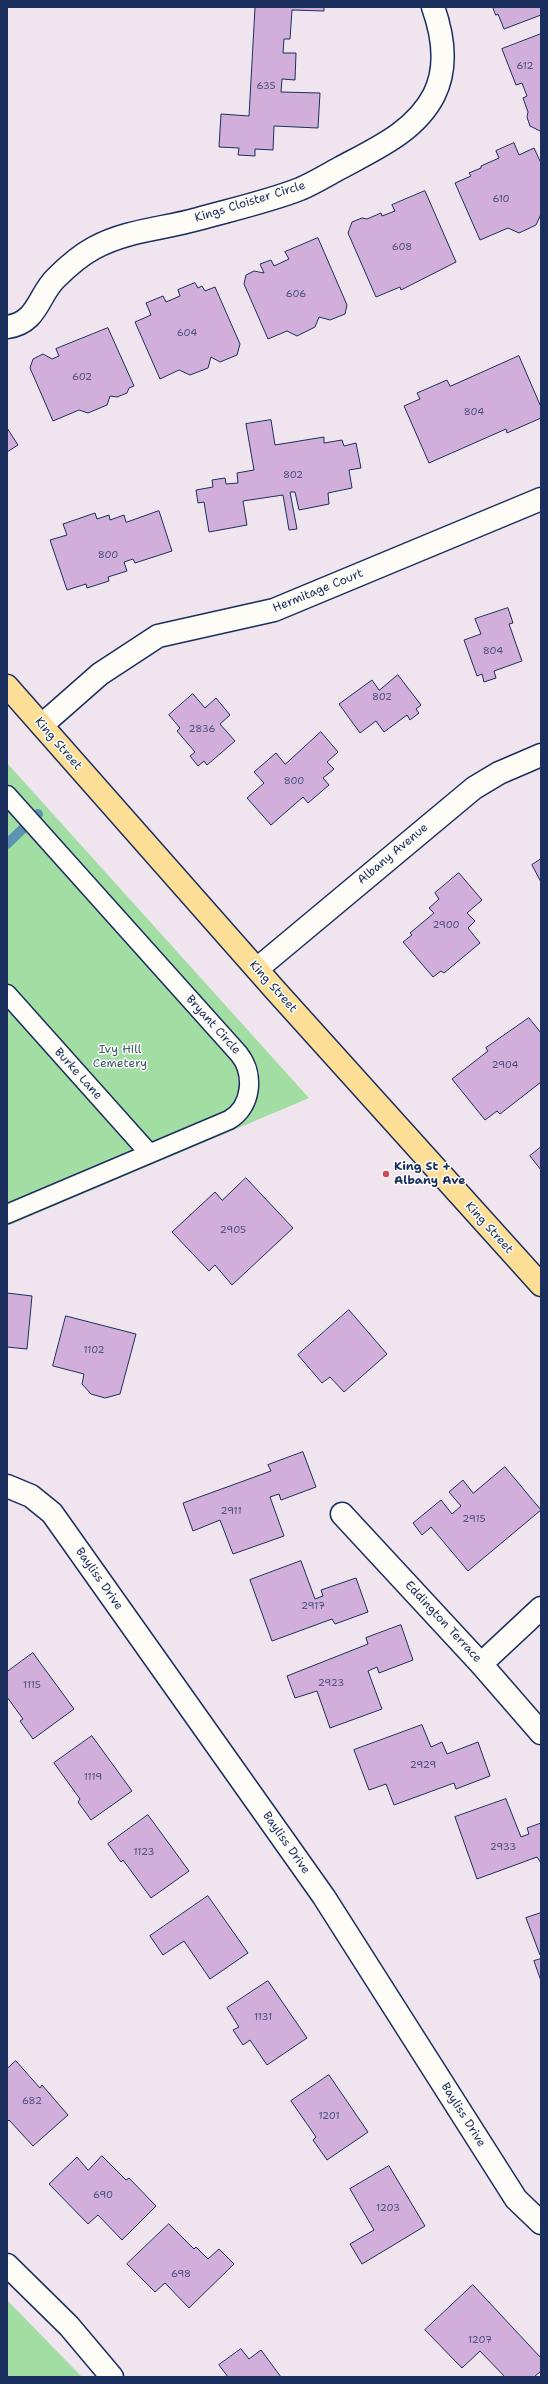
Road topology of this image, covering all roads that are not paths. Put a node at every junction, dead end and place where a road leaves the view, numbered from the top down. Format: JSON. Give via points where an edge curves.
{"nodes":[{"id":1,"x":433,"y":7,"type":"edge"},
{"id":2,"x":7,"y":327,"type":"edge"},
{"id":3,"x":541,"y":499,"type":"edge"},
{"id":4,"x":7,"y":686,"type":"edge"},
{"id":5,"x":42,"y":725,"type":"junction"},
{"id":6,"x":541,"y":755,"type":"edge"},
{"id":7,"x":7,"y":795,"type":"edge"},
{"id":8,"x":256,"y":969,"type":"junction"},
{"id":9,"x":7,"y":994,"type":"edge"},
{"id":10,"x":149,"y":1153,"type":"junction"},
{"id":11,"x":7,"y":1214,"type":"edge"},
{"id":12,"x":541,"y":1285,"type":"edge"},
{"id":13,"x":7,"y":1486,"type":"edge"},
{"id":14,"x":342,"y":1514,"type":"dead end"},
{"id":15,"x":541,"y":1608,"type":"edge"},
{"id":16,"x":481,"y":1664,"type":"junction"},
{"id":17,"x":541,"y":1733,"type":"edge"},
{"id":18,"x":541,"y":2223,"type":"edge"},
{"id":19,"x":7,"y":2265,"type":"edge"},
{"id":20,"x":112,"y":2377,"type":"edge"}],
"edges":[{"from":1,"to":2,"type":"street","name":"Kings Cloister Circle","via":[[442,31],[443,51],[434,95],[414,122],[393,138],[300,189],[197,220],[130,233],[93,248],[55,278],[38,308],[26,319]]},
{"from":3,"to":5,"type":"street","name":"Hermitage Court","via":[[274,610],[158,636],[100,674]]},
{"from":4,"to":5,"type":"main road","name":"King Street"},
{"from":5,"to":8,"type":"main road","name":"King Street"},
{"from":6,"to":8,"type":"street","name":"Albany Avenue","via":[[499,773],[474,788]]},
{"from":7,"to":10,"type":"lane","name":"Bryant Circle","via":[[239,1054],[246,1068],[248,1099],[238,1115]]},
{"from":8,"to":12,"type":"main road","name":"King Street"},
{"from":9,"to":10,"type":"lane","name":"Burke Lane"},
{"from":10,"to":11,"type":"lane","name":"Bryant Circle"},
{"from":13,"to":18,"type":"street","name":"Bayliss Drive","via":[[31,1496],[52,1513],[324,1897],[516,2199]]},
{"from":14,"to":16,"type":"street","name":"Eddington Terrace"},
{"from":15,"to":16,"type":"street"},
{"from":16,"to":17,"type":"street","name":"Eddington Terrace"},
{"from":19,"to":20,"type":"street","via":[[69,2326]]}]}
